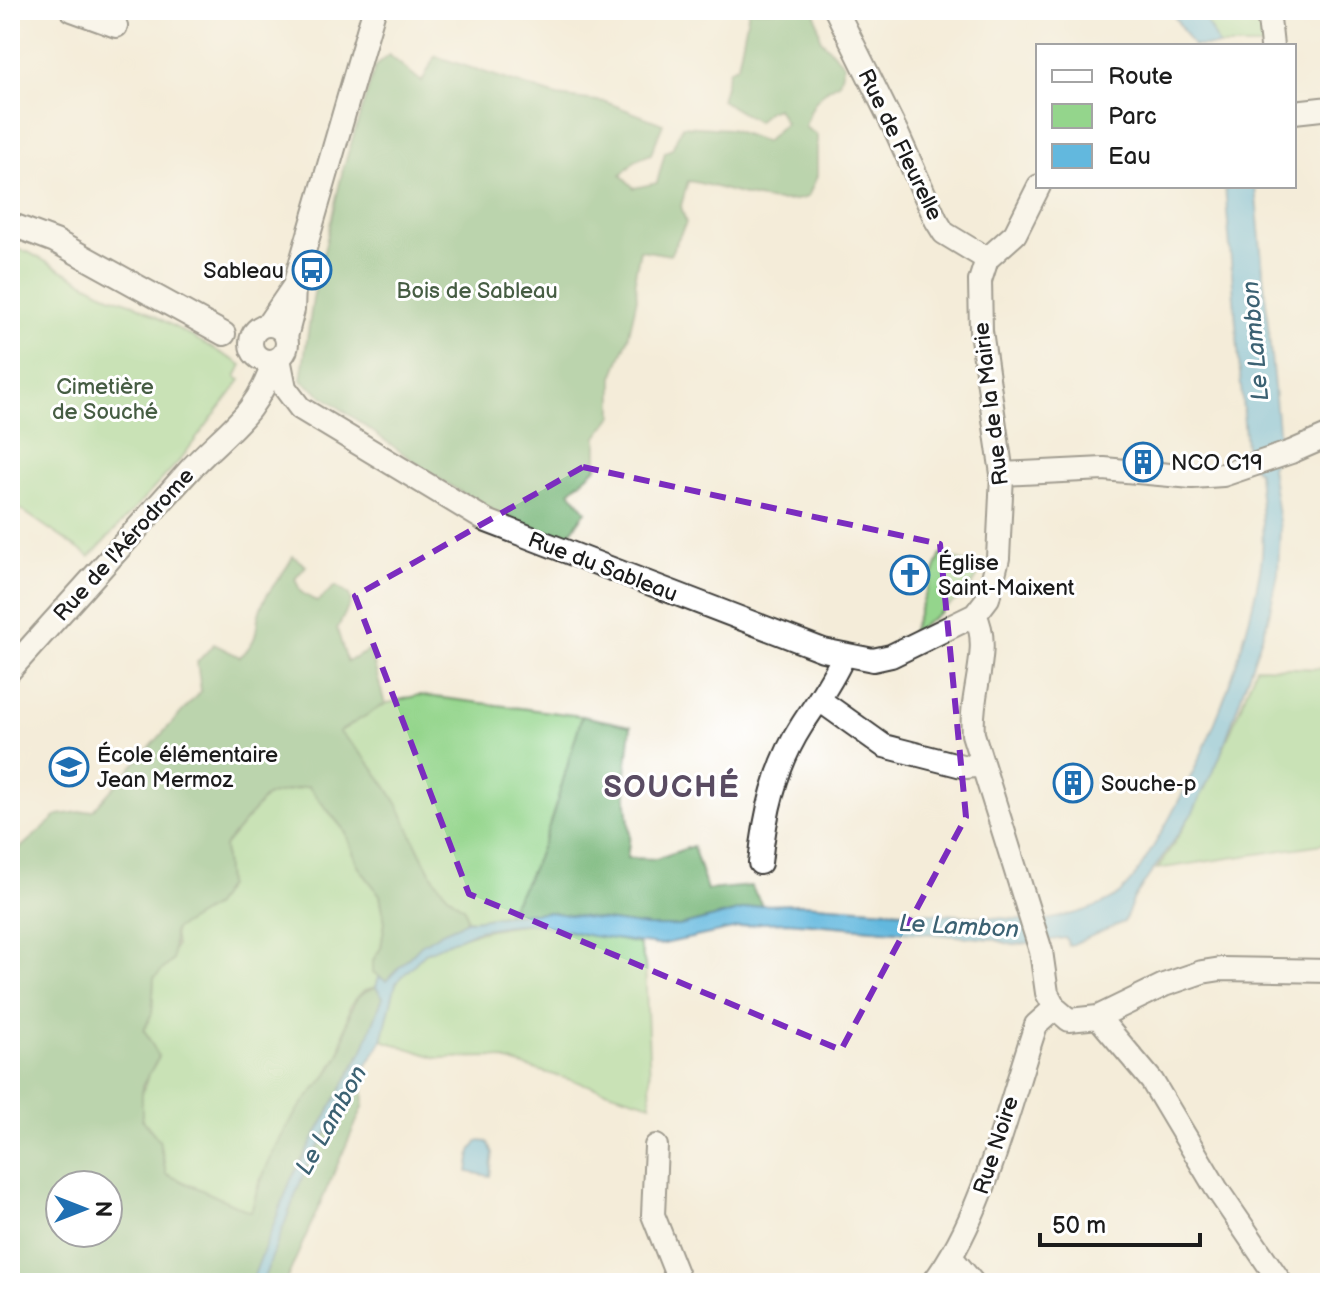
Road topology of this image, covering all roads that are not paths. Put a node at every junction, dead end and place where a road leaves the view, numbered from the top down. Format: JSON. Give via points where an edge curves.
{"nodes":[{"id":1,"x":72,"y":10,"type":"edge"},
{"id":2,"x":374,"y":10,"type":"edge"},
{"id":3,"x":836,"y":10,"type":"edge"},
{"id":4,"x":1268,"y":10,"type":"edge"},
{"id":5,"x":116,"y":26,"type":"dead end"},
{"id":6,"x":1272,"y":44,"type":"edge"},
{"id":7,"x":1330,"y":108,"type":"edge"},
{"id":8,"x":1296,"y":112,"type":"edge"},
{"id":9,"x":1038,"y":188,"type":"edge"},
{"id":10,"x":10,"y":224,"type":"edge"},
{"id":11,"x":987,"y":259,"type":"junction"},
{"id":12,"x":267,"y":345,"type":"junction"},
{"id":13,"x":1330,"y":435,"type":"edge"},
{"id":14,"x":1002,"y":474,"type":"junction"},
{"id":15,"x":975,"y":615,"type":"junction"},
{"id":16,"x":844,"y":655,"type":"junction"},
{"id":17,"x":10,"y":670,"type":"edge"},
{"id":18,"x":821,"y":701,"type":"junction"},
{"id":19,"x":981,"y":765,"type":"junction"},
{"id":20,"x":760,"y":863,"type":"dead end"},
{"id":21,"x":1330,"y":971,"type":"edge"},
{"id":22,"x":1055,"y":1008,"type":"junction"},
{"id":23,"x":1098,"y":1017,"type":"junction"},
{"id":24,"x":656,"y":1146,"type":"dead end"},
{"id":25,"x":952,"y":1258,"type":"junction"},
{"id":26,"x":680,"y":1283,"type":"edge"},
{"id":27,"x":933,"y":1283,"type":"edge"},
{"id":28,"x":973,"y":1283,"type":"edge"},
{"id":29,"x":1281,"y":1283,"type":"edge"}],
"edges":[{"from":1,"to":5,"type":"street"},
{"from":2,"to":12,"type":"street","name":"Rue de l'Aérodrome","via":[[294,286],[293,310]]},
{"from":3,"to":11,"type":"street","name":"Rue de Fleurelle","via":[[936,220],[944,233]]},
{"from":4,"to":6,"type":"street"},
{"from":7,"to":8,"type":"street"},
{"from":9,"to":11,"type":"street","via":[[1015,234]]},
{"from":10,"to":12,"type":"street","via":[[55,241],[224,334]]},
{"from":11,"to":14,"type":"street","name":"Rue de la Mairie","via":[[980,281],[981,331]]},
{"from":12,"to":16,"type":"street","name":"Rue du Sableau","via":[[285,388],[300,408],[487,521]]},
{"from":12,"to":17,"type":"street","name":"Rue de l'Aérodrome","via":[[250,390],[204,453]]},
{"from":13,"to":14,"type":"street","via":[[1244,470],[1192,477],[1104,469]]},
{"from":14,"to":15,"type":"street","name":"Rue de la Mairie","via":[[994,583]]},
{"from":15,"to":16,"type":"street","name":"Rue du Sableau","via":[[891,656],[873,660]]},
{"from":15,"to":19,"type":"street","via":[[983,630],[983,647],[971,709]]},
{"from":16,"to":18,"type":"street"},
{"from":18,"to":19,"type":"street","via":[[884,746],[966,767]]},
{"from":18,"to":20,"type":"street","via":[[802,726],[769,798]]},
{"from":19,"to":22,"type":"street"},
{"from":21,"to":23,"type":"street","via":[[1202,972]]},
{"from":22,"to":23,"type":"street","via":[[1069,1020]]},
{"from":22,"to":25,"type":"street","name":"Rue Noire","via":[[1036,1025],[969,1224]]},
{"from":23,"to":29,"type":"street","via":[[1152,1081]]},
{"from":24,"to":26,"type":"street","via":[[653,1215]]},
{"from":25,"to":27,"type":"street","name":"Rue Noire"},
{"from":25,"to":28,"type":"street"}]}
